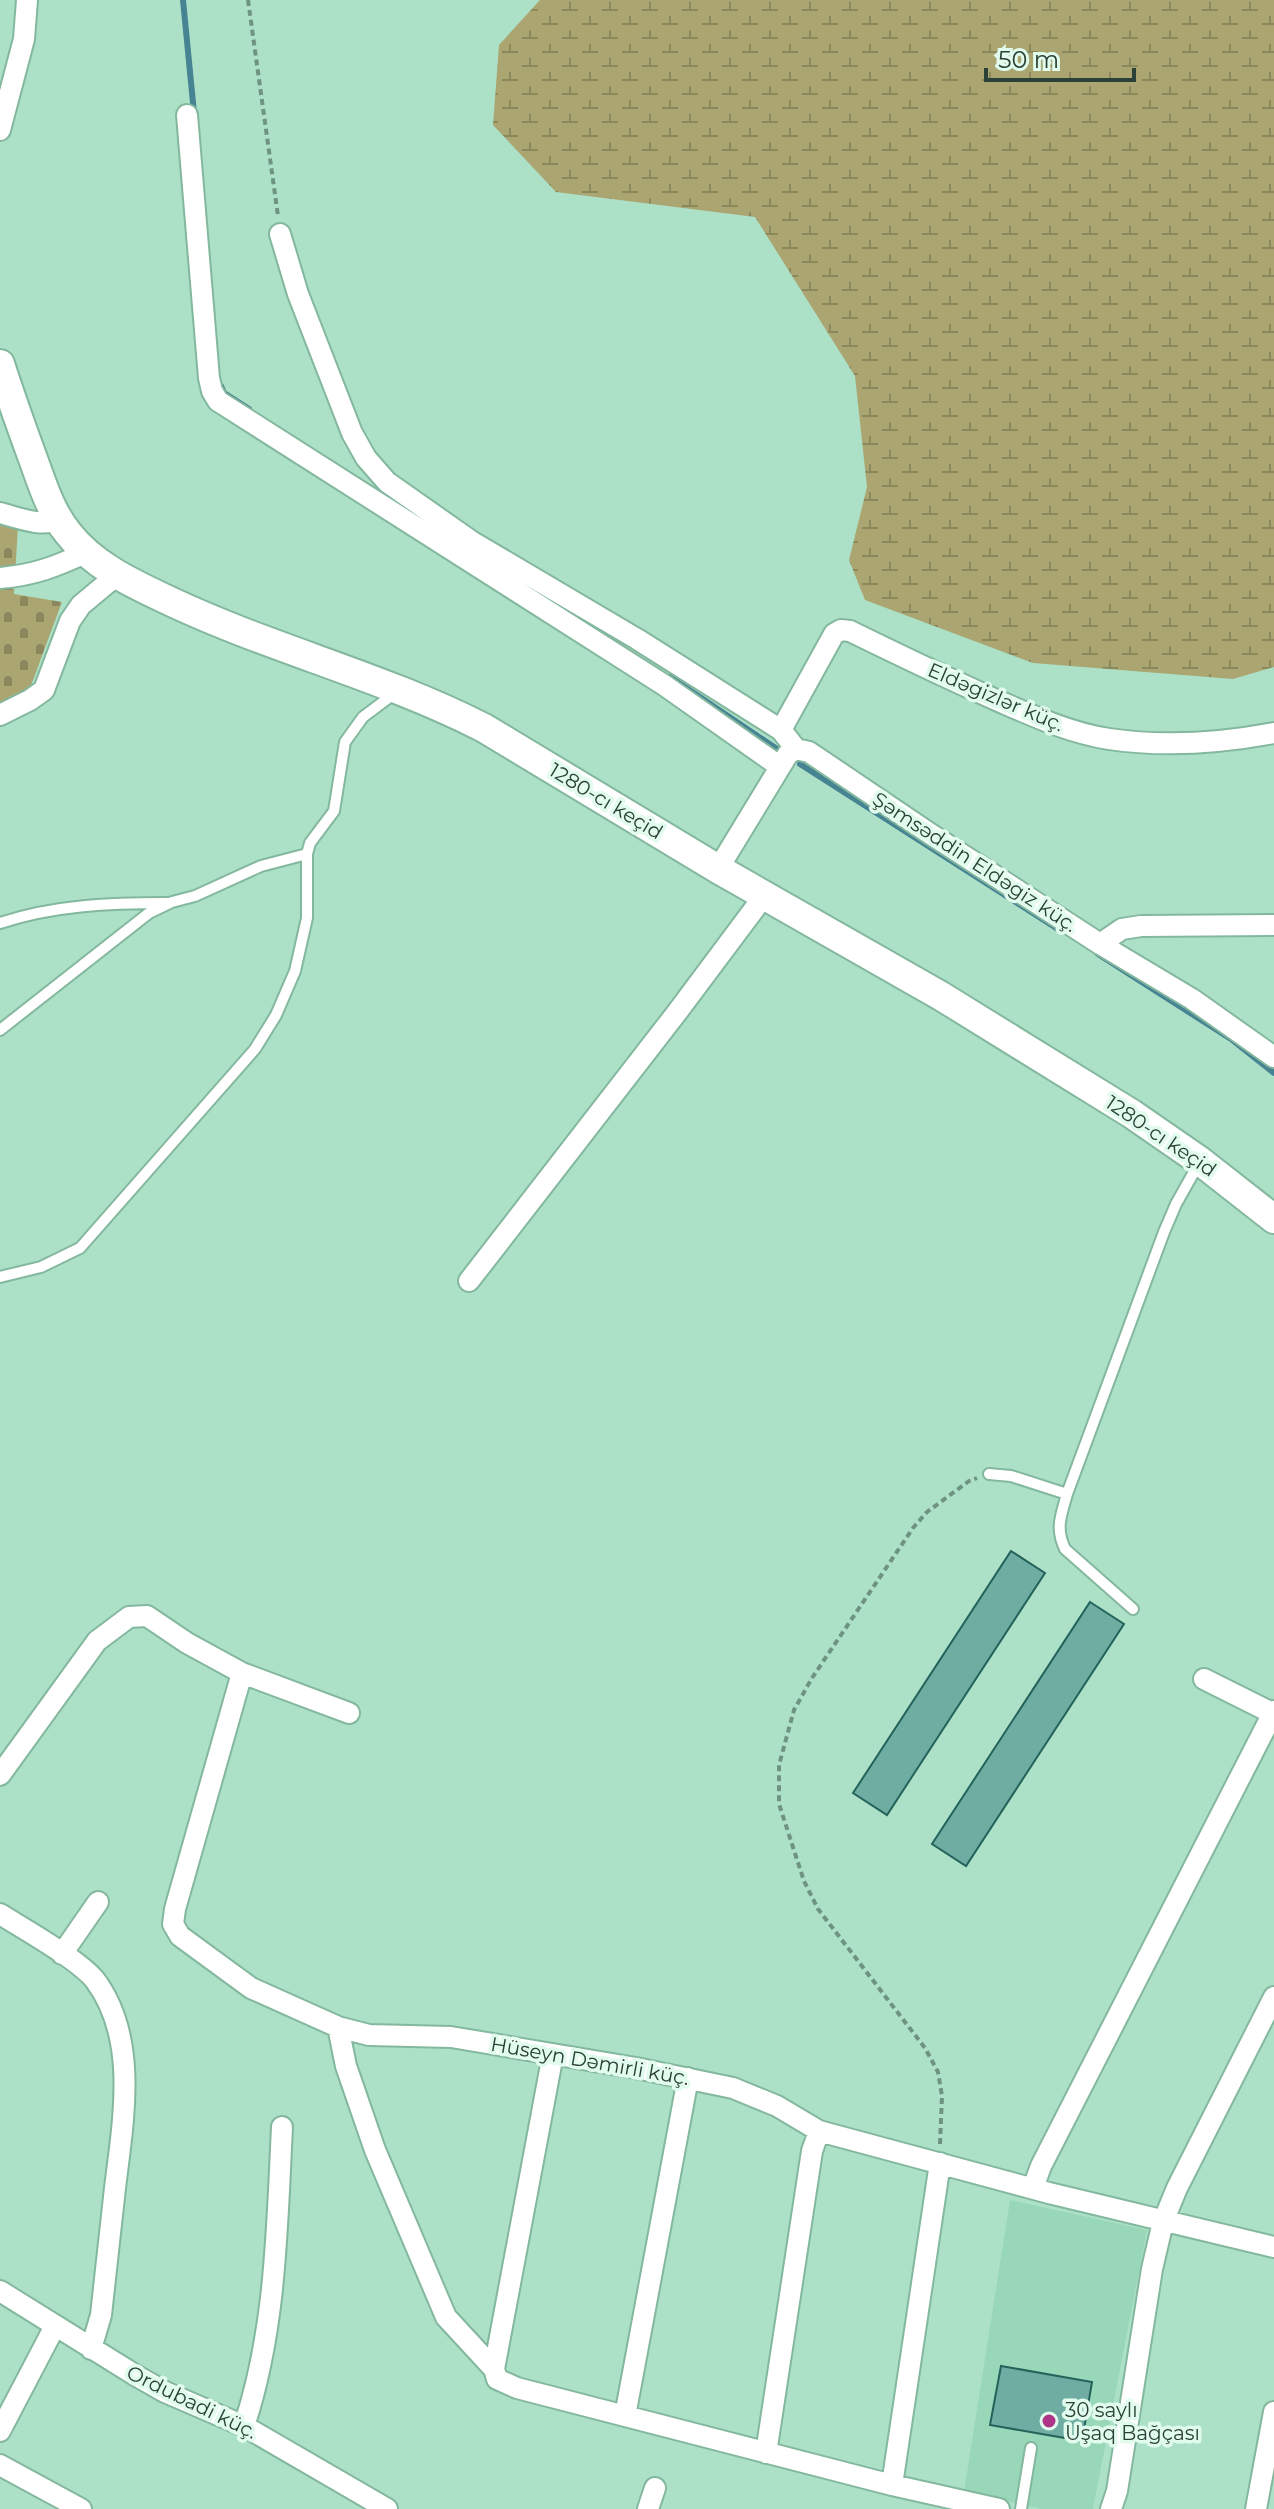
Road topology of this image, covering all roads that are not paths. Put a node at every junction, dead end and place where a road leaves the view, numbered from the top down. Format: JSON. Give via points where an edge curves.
{"nodes":[{"id":1,"x":27,"y":0,"type":"edge"},
{"id":2,"x":187,"y":115,"type":"dead end"},
{"id":3,"x":0,"y":130,"type":"edge"},
{"id":4,"x":280,"y":234,"type":"road end"},
{"id":5,"x":0,"y":364,"type":"edge"},
{"id":6,"x":0,"y":513,"type":"edge"},
{"id":7,"x":59,"y":520,"type":"junction"},
{"id":8,"x":85,"y":553,"type":"junction"},
{"id":9,"x":117,"y":575,"type":"junction"},
{"id":10,"x":0,"y":578,"type":"edge"},
{"id":11,"x":400,"y":690,"type":"junction"},
{"id":12,"x":0,"y":715,"type":"edge"},
{"id":13,"x":781,"y":730,"type":"junction"},
{"id":14,"x":1274,"y":733,"type":"edge"},
{"id":15,"x":796,"y":749,"type":"junction"},
{"id":16,"x":779,"y":766,"type":"junction"},
{"id":17,"x":307,"y":854,"type":"junction"},
{"id":18,"x":718,"y":869,"type":"junction"},
{"id":19,"x":764,"y":896,"type":"junction"},
{"id":20,"x":172,"y":902,"type":"junction"},
{"id":21,"x":0,"y":923,"type":"edge"},
{"id":22,"x":1274,"y":925,"type":"edge"},
{"id":23,"x":1100,"y":944,"type":"junction"},
{"id":24,"x":0,"y":1030,"type":"edge"},
{"id":25,"x":1274,"y":1057,"type":"edge"},
{"id":26,"x":1200,"y":1161,"type":"junction"},
{"id":27,"x":1274,"y":1219,"type":"edge"},
{"id":28,"x":0,"y":1277,"type":"edge"},
{"id":29,"x":469,"y":1281,"type":"dead end"},
{"id":30,"x":989,"y":1474,"type":"road end"},
{"id":31,"x":1067,"y":1494,"type":"junction"},
{"id":32,"x":1133,"y":1609,"type":"dead end"},
{"id":33,"x":242,"y":1673,"type":"junction"},
{"id":34,"x":1204,"y":1679,"type":"dead end"},
{"id":35,"x":349,"y":1713,"type":"dead end"},
{"id":36,"x":1274,"y":1713,"type":"edge"},
{"id":37,"x":0,"y":1775,"type":"edge"},
{"id":38,"x":98,"y":1902,"type":"dead end"},
{"id":39,"x":0,"y":1914,"type":"edge"},
{"id":40,"x":62,"y":1954,"type":"junction"},
{"id":41,"x":1274,"y":1997,"type":"edge"},
{"id":42,"x":338,"y":2027,"type":"junction"},
{"id":43,"x":553,"y":2054,"type":"junction"},
{"id":44,"x":688,"y":2078,"type":"junction"},
{"id":45,"x":282,"y":2127,"type":"dead end"},
{"id":46,"x":819,"y":2131,"type":"junction"},
{"id":47,"x":940,"y":2163,"type":"junction"},
{"id":48,"x":1033,"y":2188,"type":"junction"},
{"id":49,"x":1163,"y":2222,"type":"junction"},
{"id":50,"x":1274,"y":2247,"type":"edge"},
{"id":51,"x":0,"y":2291,"type":"edge"},
{"id":52,"x":55,"y":2326,"type":"junction"},
{"id":53,"x":91,"y":2349,"type":"junction"},
{"id":54,"x":494,"y":2369,"type":"junction"},
{"id":55,"x":1274,"y":2412,"type":"edge"},
{"id":56,"x":625,"y":2416,"type":"junction"},
{"id":57,"x":244,"y":2426,"type":"junction"},
{"id":58,"x":0,"y":2431,"type":"edge"},
{"id":59,"x":1031,"y":2448,"type":"dead end"},
{"id":60,"x":766,"y":2453,"type":"junction"},
{"id":61,"x":0,"y":2465,"type":"edge"},
{"id":62,"x":892,"y":2485,"type":"junction"},
{"id":63,"x":655,"y":2488,"type":"dead end"},
{"id":64,"x":81,"y":2509,"type":"edge"},
{"id":65,"x":387,"y":2509,"type":"edge"},
{"id":66,"x":648,"y":2509,"type":"edge"},
{"id":67,"x":999,"y":2509,"type":"edge"},
{"id":68,"x":1021,"y":2509,"type":"edge"},
{"id":69,"x":1111,"y":2509,"type":"edge"},
{"id":70,"x":1256,"y":2509,"type":"edge"}],
"edges":[{"from":1,"to":3,"type":"street","via":[[24,39]]},
{"from":2,"to":16,"type":"street","via":[[209,378],[218,401],[664,685]]},
{"from":4,"to":13,"type":"street","via":[[352,433],[387,482],[471,541]]},
{"from":5,"to":7,"type":"street","name":"1280-cı keçid"},
{"from":6,"to":7,"type":"street","via":[[36,523]]},
{"from":7,"to":8,"type":"street","name":"1280-cı keçid"},
{"from":8,"to":9,"type":"street","name":"1280-cı keçid"},
{"from":8,"to":10,"type":"street","via":[[29,576]]},
{"from":9,"to":11,"type":"street","name":"1280-cı keçid","via":[[215,622]]},
{"from":9,"to":12,"type":"street","via":[[70,621],[44,690]]},
{"from":11,"to":17,"type":"lane","via":[[363,717],[345,742],[334,811]]},
{"from":11,"to":18,"type":"street","name":"1280-cı keçid","via":[[484,728]]},
{"from":13,"to":14,"type":"street","name":"Eldəgizlər küç.","via":[[841,630],[1033,716],[1107,739],[1152,744]]},
{"from":13,"to":15,"type":"street"},
{"from":15,"to":16,"type":"street"},
{"from":15,"to":23,"type":"street","name":"Şəmsəddin Eldəgiz küç.","via":[[826,761]]},
{"from":16,"to":18,"type":"street"},
{"from":17,"to":20,"type":"lane","via":[[261,866]]},
{"from":17,"to":28,"type":"lane","via":[[307,918],[295,971],[255,1049],[80,1248],[41,1267]]},
{"from":18,"to":19,"type":"street","name":"1280-cı keçid"},
{"from":19,"to":26,"type":"street","name":"1280-cı keçid","via":[[954,1004]]},
{"from":19,"to":29,"type":"street"},
{"from":20,"to":21,"type":"lane","via":[[98,903]]},
{"from":20,"to":24,"type":"lane","via":[[115,938]]},
{"from":22,"to":23,"type":"street","via":[[1141,926],[1122,929]]},
{"from":23,"to":25,"type":"street","name":"Şəmsəddin Eldəgiz küç."},
{"from":26,"to":27,"type":"street","name":"1280-cı keçid"},
{"from":26,"to":31,"type":"lane","via":[[1164,1232]]},
{"from":30,"to":31,"type":"lane"},
{"from":31,"to":32,"type":"lane","via":[[1059,1536],[1065,1549]]},
{"from":33,"to":35,"type":"street"},
{"from":33,"to":37,"type":"street","via":[[147,1616],[129,1617],[97,1641]]},
{"from":33,"to":42,"type":"street","name":"Hüseyn Dəmirli küç.","via":[[173,1924],[180,1936],[251,1988]]},
{"from":34,"to":36,"type":"street"},
{"from":36,"to":48,"type":"street"},
{"from":38,"to":40,"type":"street"},
{"from":39,"to":40,"type":"street"},
{"from":40,"to":53,"type":"street","via":[[93,1977],[106,1998],[115,2019],[126,2095],[101,2315]]},
{"from":41,"to":49,"type":"street"},
{"from":42,"to":43,"type":"street","name":"Hüseyn Dəmirli küç.","via":[[369,2035],[451,2037]]},
{"from":42,"to":54,"type":"street","via":[[375,2150],[446,2317]]},
{"from":43,"to":44,"type":"street","name":"Hüseyn Dəmirli küç."},
{"from":43,"to":54,"type":"street"},
{"from":44,"to":46,"type":"street","name":"Hüseyn Dəmirli küç.","via":[[733,2088]]},
{"from":44,"to":56,"type":"street"},
{"from":45,"to":57,"type":"street","via":[[263,2354]]},
{"from":46,"to":47,"type":"street","name":"Hüseyn Dəmirli küç."},
{"from":46,"to":60,"type":"street"},
{"from":47,"to":48,"type":"street","name":"Hüseyn Dəmirli küç."},
{"from":47,"to":62,"type":"street"},
{"from":48,"to":49,"type":"street","name":"Hüseyn Dəmirli küç."},
{"from":49,"to":50,"type":"street","name":"Hüseyn Dəmirli küç."},
{"from":49,"to":69,"type":"street"},
{"from":51,"to":52,"type":"street","name":"Ordubadi küç."},
{"from":52,"to":53,"type":"street","name":"Ordubadi küç."},
{"from":52,"to":58,"type":"street"},
{"from":53,"to":57,"type":"street","name":"Ordubadi küç.","via":[[165,2392]]},
{"from":54,"to":56,"type":"street","via":[[497,2379],[517,2388]]},
{"from":55,"to":70,"type":"street"},
{"from":56,"to":60,"type":"street"},
{"from":57,"to":65,"type":"street","name":"Ordubadi küç."},
{"from":59,"to":68,"type":"lane"},
{"from":60,"to":62,"type":"street"},
{"from":61,"to":64,"type":"street"},
{"from":62,"to":67,"type":"street"},
{"from":63,"to":66,"type":"street"}]}
